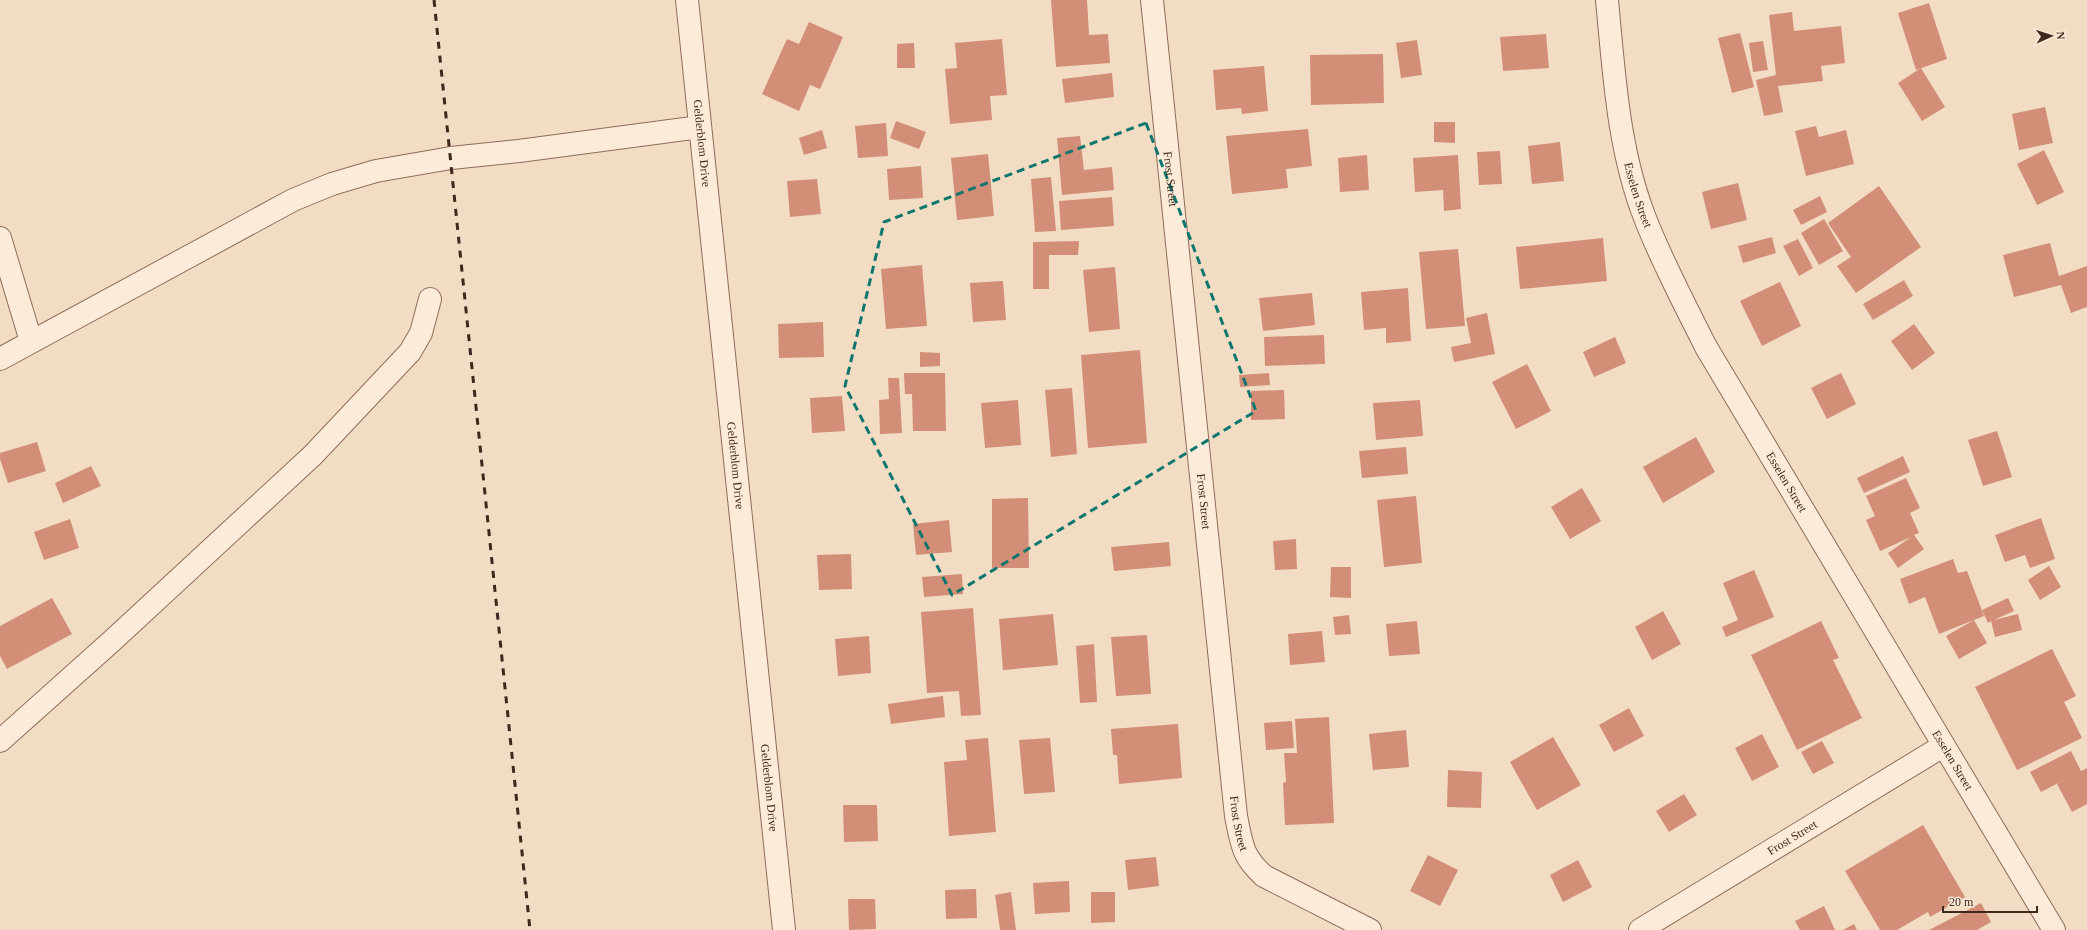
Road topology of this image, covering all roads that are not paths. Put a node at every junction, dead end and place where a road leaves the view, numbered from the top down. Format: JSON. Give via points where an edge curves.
{"nodes":[{"id":1,"x":687,"y":0,"type":"edge"},
{"id":2,"x":1152,"y":0,"type":"edge"},
{"id":3,"x":1607,"y":0,"type":"edge"},
{"id":4,"x":700,"y":127,"type":"junction"},
{"id":5,"x":0,"y":238,"type":"edge"},
{"id":6,"x":430,"y":299,"type":"dead end"},
{"id":7,"x":31,"y":341,"type":"junction"},
{"id":8,"x":0,"y":359,"type":"edge"},
{"id":9,"x":0,"y":741,"type":"edge"},
{"id":10,"x":1943,"y":746,"type":"junction"},
{"id":11,"x":784,"y":930,"type":"edge"},
{"id":12,"x":1370,"y":930,"type":"edge"},
{"id":13,"x":1640,"y":930,"type":"edge"},
{"id":14,"x":2054,"y":930,"type":"edge"}],
"edges":[{"from":1,"to":4,"type":"street","name":"Gelderblom Drive"},
{"from":2,"to":12,"type":"street","name":"Frost Street","via":[[1240,838],[1244,854],[1252,866],[1264,876]]},
{"from":3,"to":10,"type":"street","name":"Esselen Street","via":[[1614,76],[1629,165],[1644,217],[1666,266],[1706,347]]},
{"from":4,"to":7,"type":"street","via":[[451,158],[376,171],[332,184],[293,200]]},
{"from":4,"to":11,"type":"street","name":"Gelderblom Drive"},
{"from":5,"to":7,"type":"street"},
{"from":6,"to":9,"type":"street","via":[[421,333],[410,352],[313,455]]},
{"from":7,"to":8,"type":"street"},
{"from":10,"to":13,"type":"street","name":"Frost Street"},
{"from":10,"to":14,"type":"street","name":"Esselen Street"}]}
